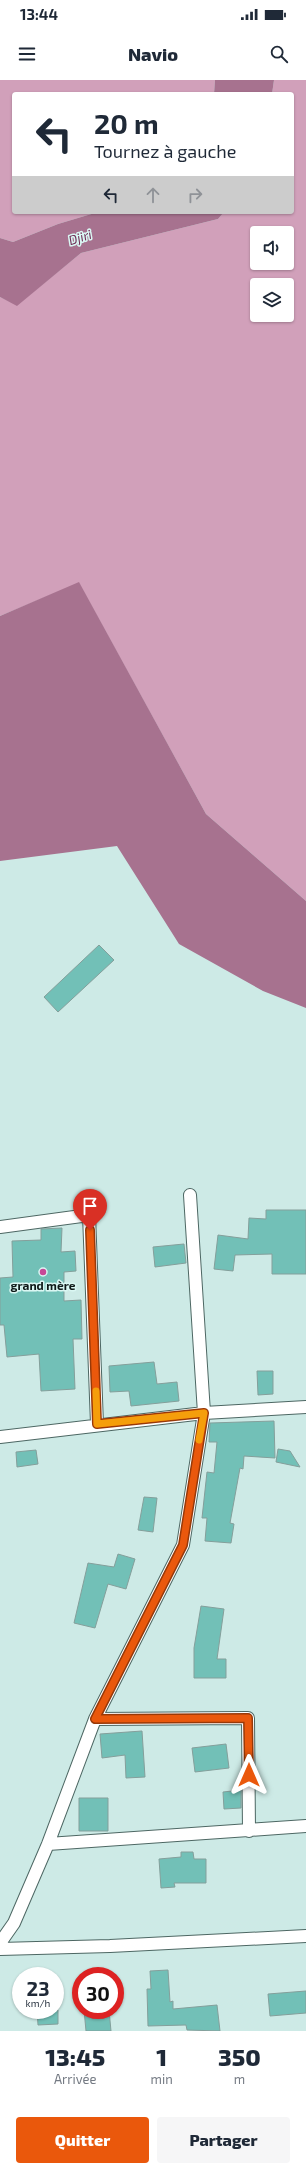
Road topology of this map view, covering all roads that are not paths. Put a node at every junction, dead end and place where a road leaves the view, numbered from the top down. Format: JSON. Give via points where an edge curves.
{"nodes":[{"id":1,"x":190,"y":1195,"type":"dead end"},
{"id":2,"x":0,"y":1227,"type":"edge"},
{"id":3,"x":306,"y":1407,"type":"edge"},
{"id":4,"x":204,"y":1413,"type":"junction"},
{"id":5,"x":97,"y":1424,"type":"junction"},
{"id":6,"x":0,"y":1437,"type":"edge"},
{"id":7,"x":95,"y":1719,"type":"junction"},
{"id":8,"x":306,"y":1826,"type":"edge"},
{"id":9,"x":249,"y":1831,"type":"junction"},
{"id":10,"x":48,"y":1844,"type":"junction"},
{"id":11,"x":306,"y":1936,"type":"edge"},
{"id":12,"x":0,"y":1943,"type":"edge"},
{"id":13,"x":0,"y":1949,"type":"edge"}],
"edges":[{"from":1,"to":4,"type":"street"},
{"from":2,"to":5,"type":"street","via":[[89,1215]]},
{"from":3,"to":4,"type":"street"},
{"from":4,"to":5,"type":"street"},
{"from":4,"to":7,"type":"street","via":[[183,1545]]},
{"from":5,"to":6,"type":"street","via":[[77,1429]]},
{"from":7,"to":9,"type":"street","via":[[248,1718]]},
{"from":7,"to":10,"type":"street"},
{"from":8,"to":9,"type":"street"},
{"from":9,"to":10,"type":"street"},
{"from":10,"to":12,"type":"street","via":[[14,1923]]},
{"from":11,"to":13,"type":"street"}]}
